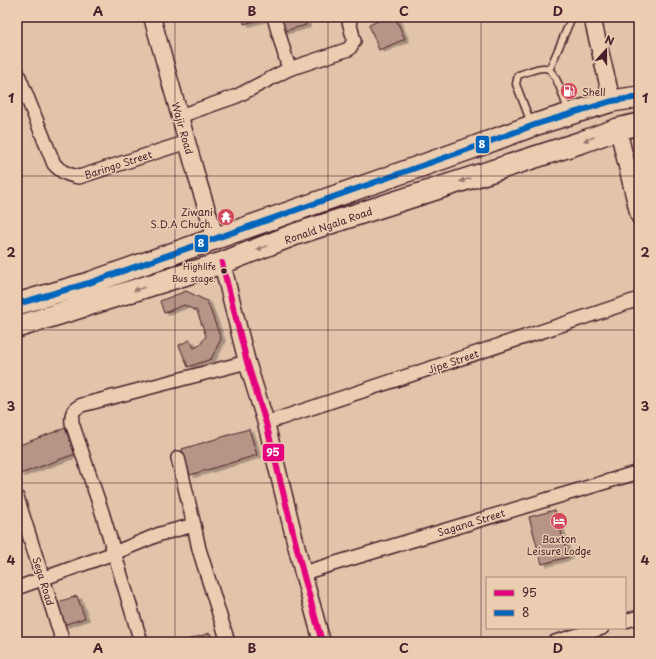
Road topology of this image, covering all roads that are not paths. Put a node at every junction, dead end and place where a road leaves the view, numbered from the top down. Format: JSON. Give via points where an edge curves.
{"nodes":[{"id":1,"x":152,"y":17,"type":"edge"},
{"id":2,"x":274,"y":17,"type":"edge"},
{"id":3,"x":348,"y":17,"type":"edge"},
{"id":4,"x":572,"y":17,"type":"edge"},
{"id":5,"x":592,"y":17,"type":"edge"},
{"id":6,"x":550,"y":68,"type":"junction"},
{"id":7,"x":289,"y":69,"type":"junction"},
{"id":8,"x":17,"y":72,"type":"edge"},
{"id":9,"x":639,"y":97,"type":"edge"},
{"id":10,"x":612,"y":101,"type":"junction"},
{"id":11,"x":569,"y":114,"type":"junction"},
{"id":12,"x":180,"y":116,"type":"junction"},
{"id":13,"x":639,"y":124,"type":"edge"},
{"id":14,"x":532,"y":126,"type":"junction"},
{"id":15,"x":618,"y":129,"type":"junction"},
{"id":16,"x":187,"y":142,"type":"junction"},
{"id":17,"x":639,"y":216,"type":"edge"},
{"id":18,"x":216,"y":239,"type":"junction"},
{"id":19,"x":222,"y":263,"type":"junction"},
{"id":20,"x":639,"y":299,"type":"edge"},
{"id":21,"x":17,"y":304,"type":"edge"},
{"id":22,"x":17,"y":326,"type":"edge"},
{"id":23,"x":247,"y":362,"type":"junction"},
{"id":24,"x":266,"y":423,"type":"junction"},
{"id":25,"x":178,"y":458,"type":"dead end"},
{"id":26,"x":639,"y":472,"type":"edge"},
{"id":27,"x":17,"y":497,"type":"edge"},
{"id":28,"x":194,"y":525,"type":"junction"},
{"id":29,"x":114,"y":553,"type":"junction"},
{"id":30,"x":303,"y":573,"type":"junction"},
{"id":31,"x":43,"y":579,"type":"junction"},
{"id":32,"x":17,"y":588,"type":"edge"},
{"id":33,"x":639,"y":617,"type":"edge"},
{"id":34,"x":626,"y":621,"type":"edge"},
{"id":35,"x":599,"y":629,"type":"edge"},
{"id":36,"x":63,"y":642,"type":"edge"},
{"id":37,"x":141,"y":642,"type":"edge"},
{"id":38,"x":228,"y":642,"type":"edge"},
{"id":39,"x":322,"y":642,"type":"edge"},
{"id":40,"x":555,"y":642,"type":"edge"}],
"edges":[{"from":1,"to":12,"type":"street","name":"Wajir Road"},
{"from":2,"to":7,"type":"street"},
{"from":3,"to":7,"type":"street","via":[[354,40],[349,48]]},
{"from":4,"to":6,"type":"lane"},
{"from":5,"to":10,"type":"street"},
{"from":6,"to":11,"type":"lane"},
{"from":6,"to":14,"type":"lane","via":[[544,67],[525,73],[517,79],[516,84]]},
{"from":7,"to":12,"type":"street","via":[[237,96]]},
{"from":8,"to":16,"type":"street","name":"Baringo Street","via":[[54,164],[69,175],[79,177]]},
{"from":9,"to":10,"type":"highway"},
{"from":10,"to":11,"type":"highway"},
{"from":11,"to":14,"type":"highway"},
{"from":12,"to":16,"type":"street","name":"Wajir Road"},
{"from":13,"to":15,"type":"highway","name":"Ronald Ngala Road"},
{"from":14,"to":18,"type":"highway"},
{"from":15,"to":17,"type":"street"},
{"from":15,"to":19,"type":"highway","name":"Ronald Ngala Road","one_way":true,"via":[[296,234]]},
{"from":16,"to":18,"type":"street","name":"Wajir Road"},
{"from":18,"to":21,"type":"highway","via":[[89,283]]},
{"from":19,"to":22,"type":"highway","name":"Ronald Ngala Road","one_way":true},
{"from":19,"to":23,"type":"street"},
{"from":20,"to":24,"type":"street","name":"Jipe Street"},
{"from":23,"to":24,"type":"street"},
{"from":23,"to":29,"type":"street","via":[[82,405],[72,412],[72,423]]},
{"from":24,"to":30,"type":"street"},
{"from":25,"to":28,"type":"street"},
{"from":26,"to":30,"type":"street","name":"Sagana Street"},
{"from":27,"to":31,"type":"street","name":"Sega Road"},
{"from":28,"to":29,"type":"street","via":[[160,534]]},
{"from":28,"to":38,"type":"street"},
{"from":29,"to":31,"type":"street"},
{"from":29,"to":37,"type":"street"},
{"from":30,"to":39,"type":"street"},
{"from":31,"to":32,"type":"street"},
{"from":31,"to":36,"type":"street","name":"Sega Road"},
{"from":33,"to":34,"type":"street"},
{"from":35,"to":40,"type":"street"}]}
